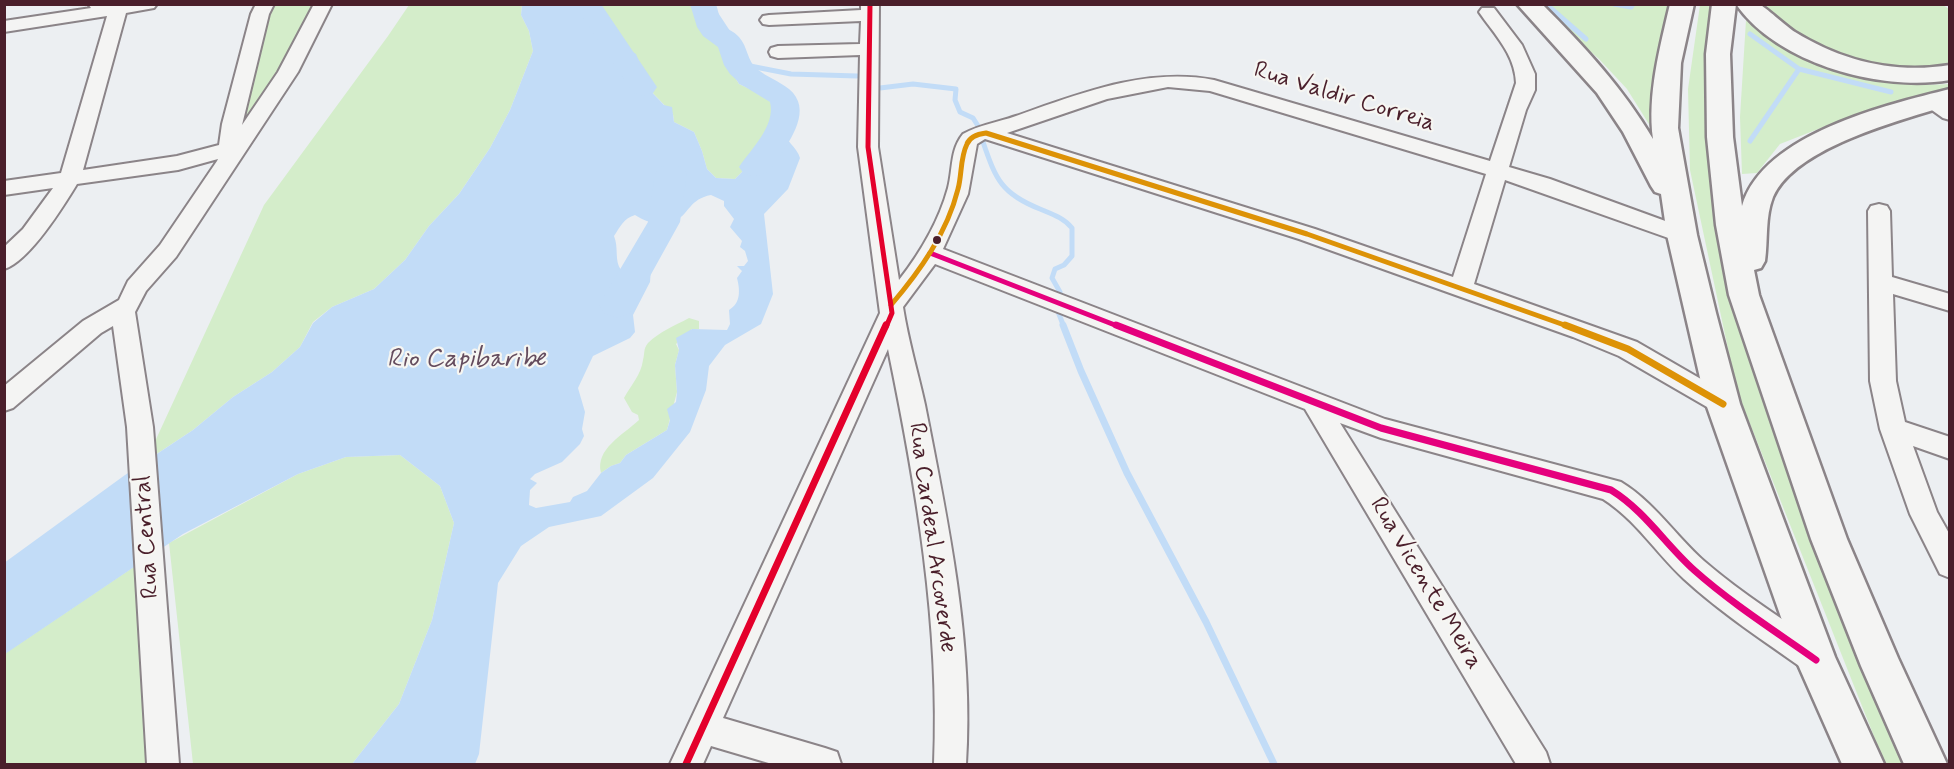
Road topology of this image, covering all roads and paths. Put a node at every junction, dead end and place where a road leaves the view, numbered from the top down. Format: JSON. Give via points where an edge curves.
{"nodes":[{"id":1,"x":97,"y":4,"type":"edge"},
{"id":2,"x":148,"y":4,"type":"edge"},
{"id":3,"x":265,"y":4,"type":"edge"},
{"id":4,"x":323,"y":4,"type":"edge"},
{"id":5,"x":1528,"y":4,"type":"edge"},
{"id":6,"x":1682,"y":4,"type":"edge"},
{"id":7,"x":1724,"y":4,"type":"edge"},
{"id":8,"x":1747,"y":4,"type":"edge"},
{"id":9,"x":118,"y":8,"type":"junction"},
{"id":10,"x":871,"y":10,"type":"edge"},
{"id":11,"x":1488,"y":12,"type":"dead end"},
{"id":12,"x":769,"y":20,"type":"dead end"},
{"id":13,"x":4,"y":27,"type":"edge"},
{"id":14,"x":870,"y":49,"type":"junction"},
{"id":15,"x":778,"y":52,"type":"dead end"},
{"id":16,"x":1950,"y":72,"type":"edge"},
{"id":17,"x":1944,"y":105,"type":"edge"},
{"id":18,"x":986,"y":133,"type":"junction"},
{"id":19,"x":228,"y":155,"type":"junction"},
{"id":20,"x":1498,"y":171,"type":"junction"},
{"id":21,"x":70,"y":178,"type":"junction"},
{"id":22,"x":4,"y":188,"type":"edge"},
{"id":23,"x":1879,"y":211,"type":"dead end"},
{"id":24,"x":1680,"y":223,"type":"junction"},
{"id":25,"x":930,"y":253,"type":"junction"},
{"id":26,"x":4,"y":261,"type":"edge"},
{"id":27,"x":1881,"y":282,"type":"junction"},
{"id":28,"x":1461,"y":289,"type":"junction"},
{"id":29,"x":1744,"y":295,"type":"junction"},
{"id":30,"x":1950,"y":303,"type":"edge"},
{"id":31,"x":891,"y":309,"type":"junction"},
{"id":32,"x":123,"y":310,"type":"junction"},
{"id":33,"x":907,"y":374,"type":"junction"},
{"id":34,"x":865,"y":375,"type":"junction"},
{"id":35,"x":4,"y":401,"type":"edge"},
{"id":36,"x":1315,"y":404,"type":"junction"},
{"id":37,"x":1723,"y":404,"type":"junction"},
{"id":38,"x":1893,"y":429,"type":"junction"},
{"id":39,"x":1950,"y":448,"type":"edge"},
{"id":40,"x":1950,"y":566,"type":"edge"},
{"id":41,"x":1816,"y":660,"type":"junction"},
{"id":42,"x":703,"y":728,"type":"junction"},
{"id":43,"x":163,"y":765,"type":"edge"},
{"id":44,"x":686,"y":765,"type":"edge"},
{"id":45,"x":825,"y":765,"type":"edge"},
{"id":46,"x":950,"y":765,"type":"edge"},
{"id":47,"x":1534,"y":765,"type":"edge"},
{"id":48,"x":1863,"y":765,"type":"edge"},
{"id":49,"x":1926,"y":765,"type":"edge"}],
"edges":[{"from":1,"to":9,"type":"street"},
{"from":2,"to":9,"type":"street"},
{"from":3,"to":19,"type":"street","via":[[243,78]]},
{"from":4,"to":19,"type":"street","via":[[288,72]]},
{"from":5,"to":24,"type":"highway","via":[[1616,100],[1640,138]]},
{"from":6,"to":24,"type":"highway","via":[[1669,63],[1665,128]]},
{"from":7,"to":29,"type":"highway","via":[[1718,54],[1720,137],[1730,225]]},
{"from":8,"to":16,"type":"highway","via":[[1774,31],[1836,62],[1880,73],[1920,77]]},
{"from":9,"to":13,"type":"street"},
{"from":9,"to":21,"type":"street"},
{"from":10,"to":12,"type":"street"},
{"from":10,"to":14,"type":"street","name":"Rua Cardeal Arcoverde"},
{"from":11,"to":20,"type":"street","via":[[1522,65],[1527,82]]},
{"from":14,"to":15,"type":"street"},
{"from":14,"to":31,"type":"street","name":"Rua Cardeal Arcoverde","via":[[868,147]]},
{"from":17,"to":29,"type":"highway","via":[[1851,129],[1809,148],[1777,171],[1761,192],[1752,216]]},
{"from":18,"to":20,"type":"street","name":"Rua Valdir Correia","via":[[1144,85],[1190,82]]},
{"from":18,"to":25,"type":"street","via":[[975,135],[967,143],[958,192]]},
{"from":18,"to":28,"type":"street","via":[[1296,231]]},
{"from":19,"to":21,"type":"street"},
{"from":19,"to":32,"type":"street","via":[[174,242],[139,283]]},
{"from":20,"to":24,"type":"street","name":"Rua Valdir Correia"},
{"from":20,"to":28,"type":"street"},
{"from":21,"to":22,"type":"street"},
{"from":21,"to":26,"type":"street","via":[[53,206]]},
{"from":23,"to":27,"type":"street"},
{"from":24,"to":37,"type":"highway"},
{"from":25,"to":31,"type":"street"},
{"from":25,"to":36,"type":"street"},
{"from":27,"to":30,"type":"street"},
{"from":27,"to":38,"type":"street","via":[[1883,381]]},
{"from":28,"to":37,"type":"street","via":[[1628,349]]},
{"from":29,"to":49,"type":"highway","via":[[1829,539]]},
{"from":31,"to":33,"type":"street","name":"Rua Cardeal Arcoverde"},
{"from":31,"to":34,"type":"street"},
{"from":32,"to":35,"type":"street","via":[[92,327]]},
{"from":32,"to":43,"type":"street","name":"Rua Central","via":[[140,427]]},
{"from":33,"to":34,"type":"street"},
{"from":33,"to":46,"type":"street","name":"Rua Cardeal Arcoverde","via":[[949,649]]},
{"from":34,"to":42,"type":"street"},
{"from":36,"to":41,"type":"street","via":[[1381,428],[1611,490],[1636,507],[1695,571]]},
{"from":36,"to":47,"type":"street","name":"Rua Vicente Meira"},
{"from":37,"to":41,"type":"highway"},
{"from":38,"to":39,"type":"street"},
{"from":38,"to":40,"type":"street","via":[[1924,514]]},
{"from":41,"to":48,"type":"highway"},
{"from":42,"to":44,"type":"street"},
{"from":42,"to":45,"type":"street"}]}
